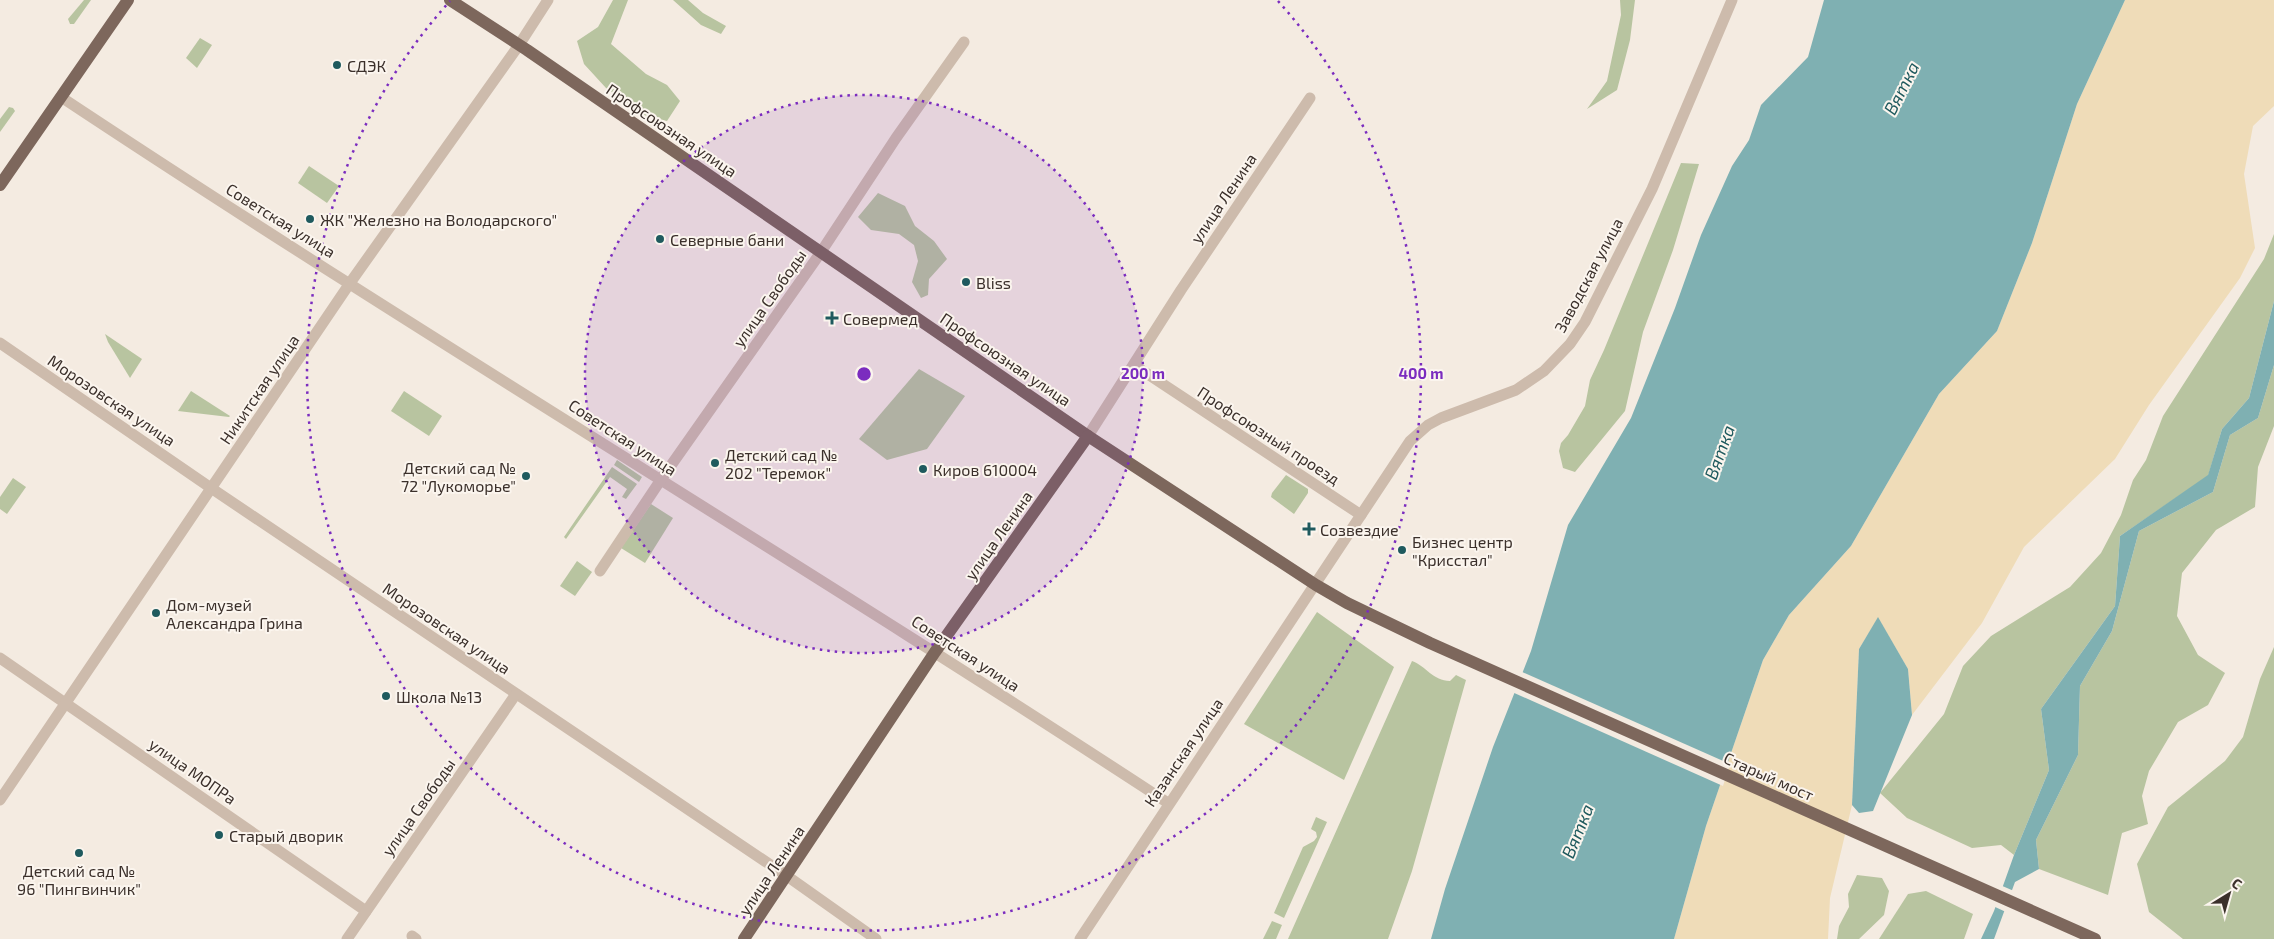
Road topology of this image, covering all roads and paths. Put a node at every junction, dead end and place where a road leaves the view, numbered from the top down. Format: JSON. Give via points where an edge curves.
{"nodes":[{"id":1,"x":128,"y":0,"type":"edge"},
{"id":2,"x":450,"y":0,"type":"edge"},
{"id":3,"x":548,"y":0,"type":"edge"},
{"id":4,"x":1732,"y":0,"type":"edge"},
{"id":5,"x":964,"y":42,"type":"dead end"},
{"id":6,"x":519,"y":45,"type":"junction"},
{"id":7,"x":61,"y":97,"type":"junction"},
{"id":8,"x":1310,"y":98,"type":"dead end"},
{"id":9,"x":0,"y":185,"type":"edge"},
{"id":10,"x":821,"y":252,"type":"junction"},
{"id":11,"x":350,"y":283,"type":"junction"},
{"id":12,"x":0,"y":343,"type":"edge"},
{"id":13,"x":1134,"y":365,"type":"junction"},
{"id":14,"x":1088,"y":436,"type":"junction"},
{"id":15,"x":660,"y":481,"type":"junction"},
{"id":16,"x":211,"y":488,"type":"junction"},
{"id":17,"x":1361,"y":515,"type":"junction"},
{"id":18,"x":600,"y":571,"type":"dead end"},
{"id":19,"x":1316,"y":585,"type":"junction"},
{"id":20,"x":1430,"y":643,"type":"joint"},
{"id":21,"x":935,"y":652,"type":"junction"},
{"id":22,"x":0,"y":658,"type":"edge"},
{"id":23,"x":516,"y":694,"type":"junction"},
{"id":24,"x":67,"y":703,"type":"junction"},
{"id":25,"x":0,"y":800,"type":"edge"},
{"id":26,"x":1168,"y":803,"type":"junction"},
{"id":27,"x":787,"y":876,"type":"junction"},
{"id":28,"x":366,"y":911,"type":"junction"},
{"id":29,"x":346,"y":939,"type":"edge"},
{"id":30,"x":744,"y":939,"type":"edge"},
{"id":31,"x":876,"y":939,"type":"edge"},
{"id":32,"x":1080,"y":939,"type":"edge"},
{"id":33,"x":2094,"y":939,"type":"edge"}],
"edges":[{"from":1,"to":7,"type":"main road"},
{"from":2,"to":6,"type":"main road","name":"Профсоюзная улица"},
{"from":3,"to":6,"type":"street","name":"Никитская улица"},
{"from":4,"to":17,"type":"street","name":"Заводская улица","via":[[1652,189],[1585,322],[1570,344],[1557,360],[1516,390],[1440,418],[1419,432]]},
{"from":5,"to":10,"type":"street","name":"улица Свободы"},
{"from":6,"to":10,"type":"main road","name":"Профсоюзная улица"},
{"from":6,"to":11,"type":"street","name":"Никитская улица"},
{"from":7,"to":9,"type":"main road"},
{"from":7,"to":11,"type":"street","name":"Советская улица"},
{"from":8,"to":13,"type":"street","name":"улица Ленина"},
{"from":10,"to":14,"type":"main road","name":"Профсоюзная улица"},
{"from":10,"to":15,"type":"street","name":"улица Свободы"},
{"from":11,"to":15,"type":"street","name":"Советская улица","via":[[610,446]]},
{"from":11,"to":16,"type":"street","name":"Никитская улица"},
{"from":12,"to":16,"type":"street","name":"Морозовская улица"},
{"from":13,"to":14,"type":"street","name":"улица Ленина"},
{"from":13,"to":17,"type":"street","name":"Профсоюзный проезд"},
{"from":14,"to":19,"type":"main road","name":"Профсоюзная улица"},
{"from":14,"to":21,"type":"main road","name":"улица Ленина"},
{"from":15,"to":18,"type":"street","name":"улица Свободы"},
{"from":15,"to":21,"type":"street","name":"Советская улица"},
{"from":16,"to":23,"type":"street","name":"Морозовская улица"},
{"from":16,"to":24,"type":"street","name":"Никитская улица"},
{"from":17,"to":19,"type":"street","name":"Заводская улица"},
{"from":19,"to":20,"type":"main road","name":"Профсоюзная улица"},
{"from":19,"to":26,"type":"street","name":"Казанская улица"},
{"from":20,"to":33,"type":"main road","name":"Старый мост"},
{"from":21,"to":26,"type":"street","name":"Советская улица"},
{"from":21,"to":27,"type":"main road","name":"улица Ленина"},
{"from":22,"to":24,"type":"street","name":"улица МОПРа"},
{"from":23,"to":27,"type":"street","name":"Морозовская улица"},
{"from":23,"to":28,"type":"street","name":"улица Свободы"},
{"from":24,"to":25,"type":"street","name":"Никитская улица"},
{"from":24,"to":28,"type":"street","name":"улица МОПРа"},
{"from":26,"to":32,"type":"street","name":"Казанская улица"},
{"from":27,"to":30,"type":"main road","name":"улица Ленина"},
{"from":27,"to":31,"type":"street","name":"Морозовская улица"},
{"from":28,"to":29,"type":"street","name":"улица Свободы"}]}
